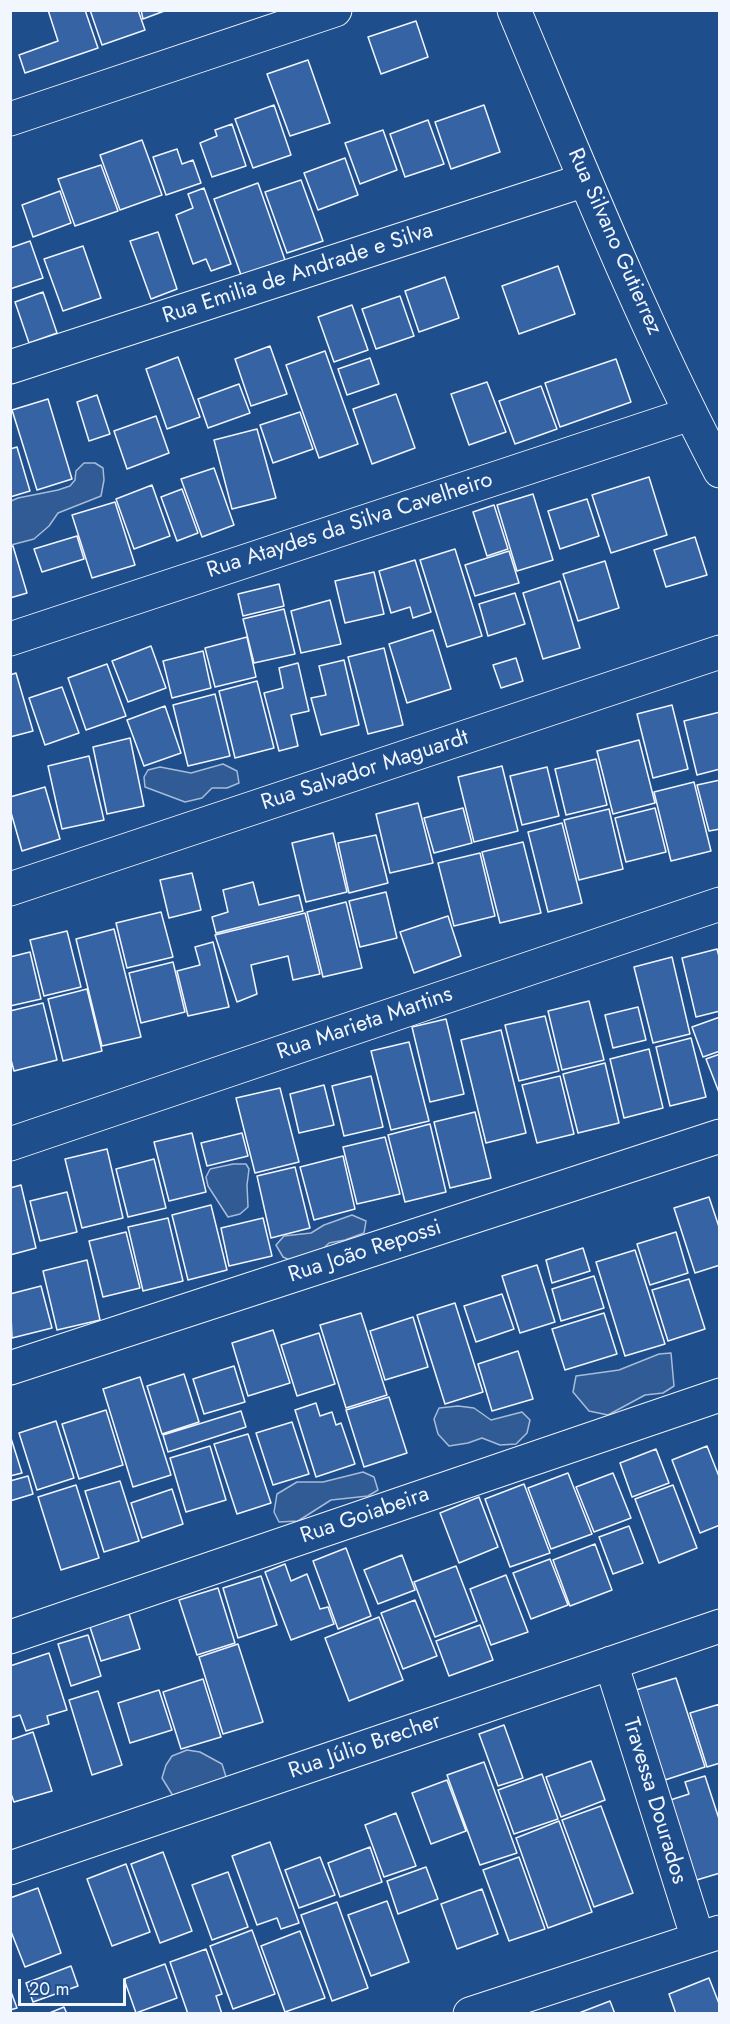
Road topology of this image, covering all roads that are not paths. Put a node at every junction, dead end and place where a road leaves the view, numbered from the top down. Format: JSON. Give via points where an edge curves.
{"nodes":[{"id":1,"x":335,"y":10,"type":"edge"},
{"id":2,"x":514,"y":10,"type":"edge"},
{"id":3,"x":10,"y":119,"type":"edge"},
{"id":4,"x":585,"y":180,"type":"junction"},
{"id":5,"x":10,"y":367,"type":"edge"},
{"id":6,"x":690,"y":414,"type":"junction"},
{"id":7,"x":720,"y":471,"type":"edge"},
{"id":8,"x":10,"y":639,"type":"edge"},
{"id":9,"x":720,"y":652,"type":"edge"},
{"id":10,"x":10,"y":889,"type":"edge"},
{"id":11,"x":720,"y":904,"type":"edge"},
{"id":12,"x":720,"y":1137,"type":"edge"},
{"id":13,"x":10,"y":1144,"type":"edge"},
{"id":14,"x":10,"y":1368,"type":"edge"},
{"id":15,"x":720,"y":1395,"type":"edge"},
{"id":16,"x":720,"y":1626,"type":"edge"},
{"id":17,"x":10,"y":1637,"type":"edge"},
{"id":18,"x":610,"y":1663,"type":"junction"},
{"id":19,"x":10,"y":1868,"type":"edge"},
{"id":20,"x":709,"y":1936,"type":"edge"},
{"id":21,"x":470,"y":2013,"type":"edge"}],
"edges":[{"from":1,"to":3,"type":"street"},
{"from":2,"to":4,"type":"street","name":"Rua Silvano Gutierrez"},
{"from":4,"to":5,"type":"street","name":"Rua Emilia de Andrade e Silva"},
{"from":4,"to":6,"type":"street","name":"Rua Silvano Gutierrez"},
{"from":6,"to":7,"type":"street","name":"Rua Silvano Gutierrez"},
{"from":6,"to":8,"type":"street","name":"Rua Ataydes da Silva Cavelheiro"},
{"from":9,"to":10,"type":"street","name":"Rua Salvador Maguardt"},
{"from":11,"to":13,"type":"street","name":"Rua Marieta Martins"},
{"from":12,"to":14,"type":"street","name":"Rua João Repossi"},
{"from":15,"to":17,"type":"street","name":"Rua Goiabeira"},
{"from":16,"to":18,"type":"street","name":"Rua Júlio Brecher"},
{"from":18,"to":19,"type":"street","name":"Rua Júlio Brecher"},
{"from":18,"to":20,"type":"street","name":"Travessa Dourados"},
{"from":20,"to":21,"type":"street"}]}
